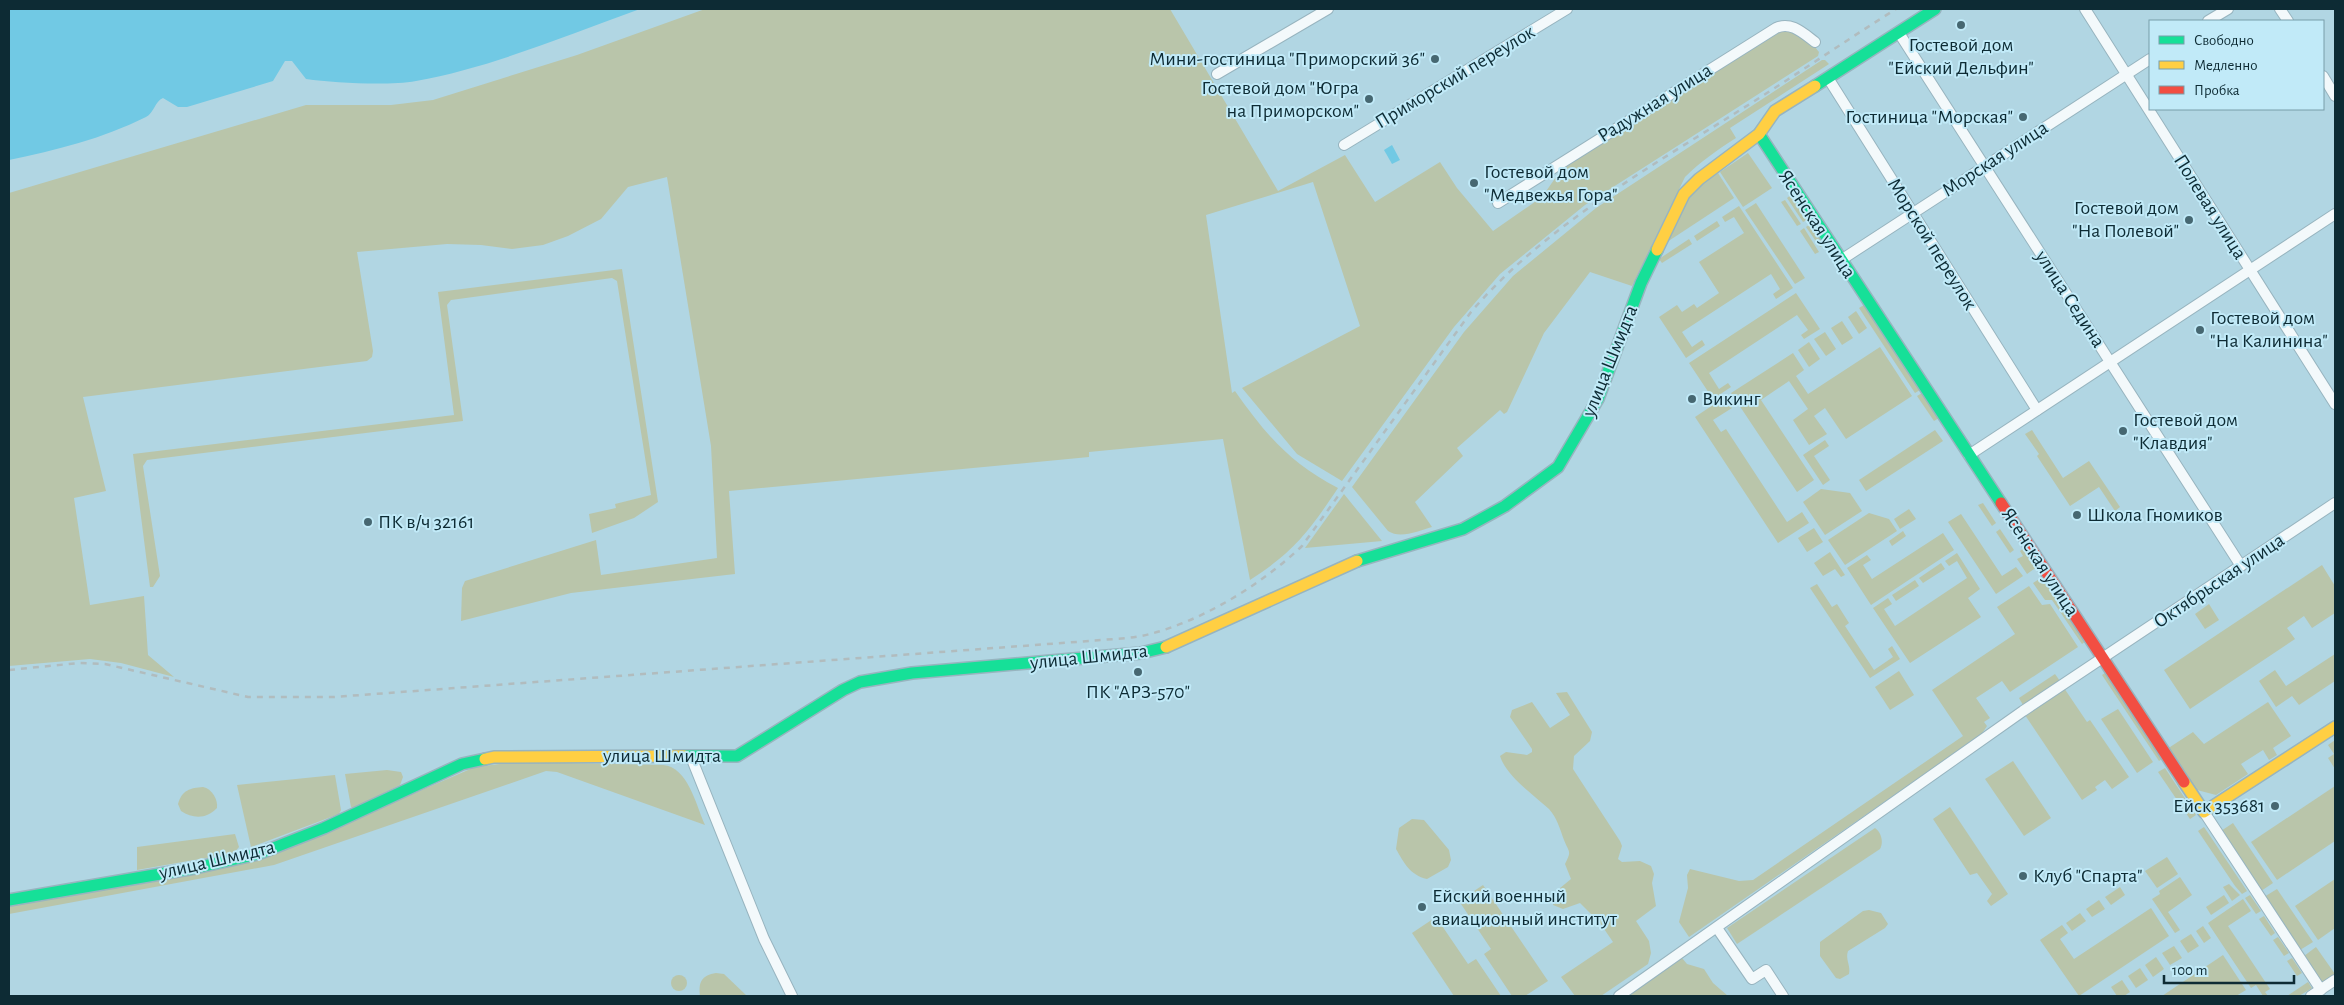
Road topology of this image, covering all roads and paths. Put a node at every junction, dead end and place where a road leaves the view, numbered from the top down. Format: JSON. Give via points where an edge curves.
{"nodes":[{"id":1,"x":1328,"y":9,"type":"edge"},
{"id":2,"x":1567,"y":9,"type":"edge"},
{"id":3,"x":1934,"y":9,"type":"edge"},
{"id":4,"x":2085,"y":9,"type":"edge"},
{"id":5,"x":2228,"y":9,"type":"edge"},
{"id":6,"x":2280,"y":9,"type":"edge"},
{"id":7,"x":2210,"y":20,"type":"edge"},
{"id":8,"x":2287,"y":20,"type":"edge"},
{"id":9,"x":1898,"y":32,"type":"junction"},
{"id":10,"x":1815,"y":42,"type":"dead end"},
{"id":11,"x":2149,"y":60,"type":"edge"},
{"id":12,"x":1217,"y":74,"type":"dead end"},
{"id":13,"x":2127,"y":74,"type":"junction"},
{"id":14,"x":1828,"y":78,"type":"junction"},
{"id":15,"x":2324,"y":78,"type":"edge"},
{"id":16,"x":2335,"y":96,"type":"edge"},
{"id":17,"x":2149,"y":109,"type":"edge"},
{"id":18,"x":2150,"y":110,"type":"edge"},
{"id":19,"x":1759,"y":134,"type":"junction"},
{"id":20,"x":1344,"y":145,"type":"dead end"},
{"id":21,"x":1984,"y":166,"type":"junction"},
{"id":22,"x":1498,"y":204,"type":"dead end"},
{"id":23,"x":1912,"y":212,"type":"junction"},
{"id":24,"x":2335,"y":214,"type":"edge"},
{"id":25,"x":1841,"y":260,"type":"junction"},
{"id":26,"x":2250,"y":270,"type":"junction"},
{"id":27,"x":2110,"y":362,"type":"junction"},
{"id":28,"x":2335,"y":404,"type":"edge"},
{"id":29,"x":2037,"y":410,"type":"junction"},
{"id":30,"x":1969,"y":454,"type":"junction"},
{"id":31,"x":2335,"y":503,"type":"edge"},
{"id":32,"x":2241,"y":566,"type":"junction"},
{"id":33,"x":2102,"y":658,"type":"junction"},
{"id":34,"x":2335,"y":727,"type":"edge"},
{"id":35,"x":691,"y":757,"type":"junction"},
{"id":36,"x":2204,"y":812,"type":"junction"},
{"id":37,"x":9,"y":900,"type":"edge"},
{"id":38,"x":1717,"y":928,"type":"junction"},
{"id":39,"x":2335,"y":980,"type":"edge"},
{"id":40,"x":2321,"y":990,"type":"junction"},
{"id":41,"x":792,"y":996,"type":"edge"},
{"id":42,"x":1619,"y":996,"type":"edge"},
{"id":43,"x":1783,"y":996,"type":"edge"},
{"id":44,"x":2311,"y":996,"type":"edge"}],
"edges":[{"from":1,"to":12,"type":"street"},
{"from":2,"to":20,"type":"street","name":"Приморский переулок"},
{"from":3,"to":9,"type":"street","name":"улица Шмидта"},
{"from":4,"to":13,"type":"street","name":"Полевая улица"},
{"from":5,"to":7,"type":"street"},
{"from":6,"to":8,"type":"street"},
{"from":9,"to":14,"type":"street","name":"улица Шмидта"},
{"from":9,"to":21,"type":"street","name":"улица Седина"},
{"from":10,"to":22,"type":"street","name":"Радужная улица","via":[[1792,27],[1779,26]]},
{"from":11,"to":13,"type":"street","name":"Морская улица"},
{"from":13,"to":17,"type":"street","name":"Полевая улица"},
{"from":13,"to":21,"type":"street","name":"Морская улица"},
{"from":14,"to":19,"type":"street","name":"улица Шмидта","via":[[1775,111]]},
{"from":14,"to":23,"type":"street","name":"Морской переулок"},
{"from":15,"to":16,"type":"street"},
{"from":18,"to":26,"type":"street","name":"Полевая улица"},
{"from":19,"to":25,"type":"street","name":"Ясенская улица"},
{"from":19,"to":35,"type":"street","name":"улица Шмидта","via":[[1684,194],[1641,283],[1608,374],[1583,427],[1558,467],[1505,506],[1462,529],[1350,563],[1160,649],[868,680],[843,690],[737,756]]},
{"from":21,"to":23,"type":"street","name":"Морская улица"},
{"from":21,"to":27,"type":"street","name":"улица Седина"},
{"from":23,"to":25,"type":"street","name":"Морская улица"},
{"from":23,"to":29,"type":"street","name":"Морской переулок"},
{"from":24,"to":26,"type":"street"},
{"from":25,"to":30,"type":"street","name":"Ясенская улица"},
{"from":26,"to":27,"type":"street"},
{"from":26,"to":28,"type":"street","name":"Полевая улица"},
{"from":27,"to":29,"type":"street"},
{"from":27,"to":32,"type":"street","name":"улица Седина"},
{"from":29,"to":30,"type":"street"},
{"from":30,"to":33,"type":"street","name":"Ясенская улица"},
{"from":31,"to":32,"type":"street","name":"Октябрьская улица"},
{"from":32,"to":33,"type":"street","name":"Октябрьская улица"},
{"from":33,"to":36,"type":"street","name":"Ясенская улица"},
{"from":33,"to":38,"type":"street","name":"Октябрьская улица"},
{"from":34,"to":36,"type":"street"},
{"from":35,"to":37,"type":"street","name":"улица Шмидта","via":[[480,759],[258,854]]},
{"from":35,"to":41,"type":"street","via":[[764,939]]},
{"from":36,"to":40,"type":"street","name":"Ясенская улица"},
{"from":38,"to":42,"type":"street","name":"Октябрьская улица"},
{"from":38,"to":43,"type":"street","via":[[1752,979],[1766,970]]},
{"from":39,"to":40,"type":"street"},
{"from":40,"to":44,"type":"street"}]}
